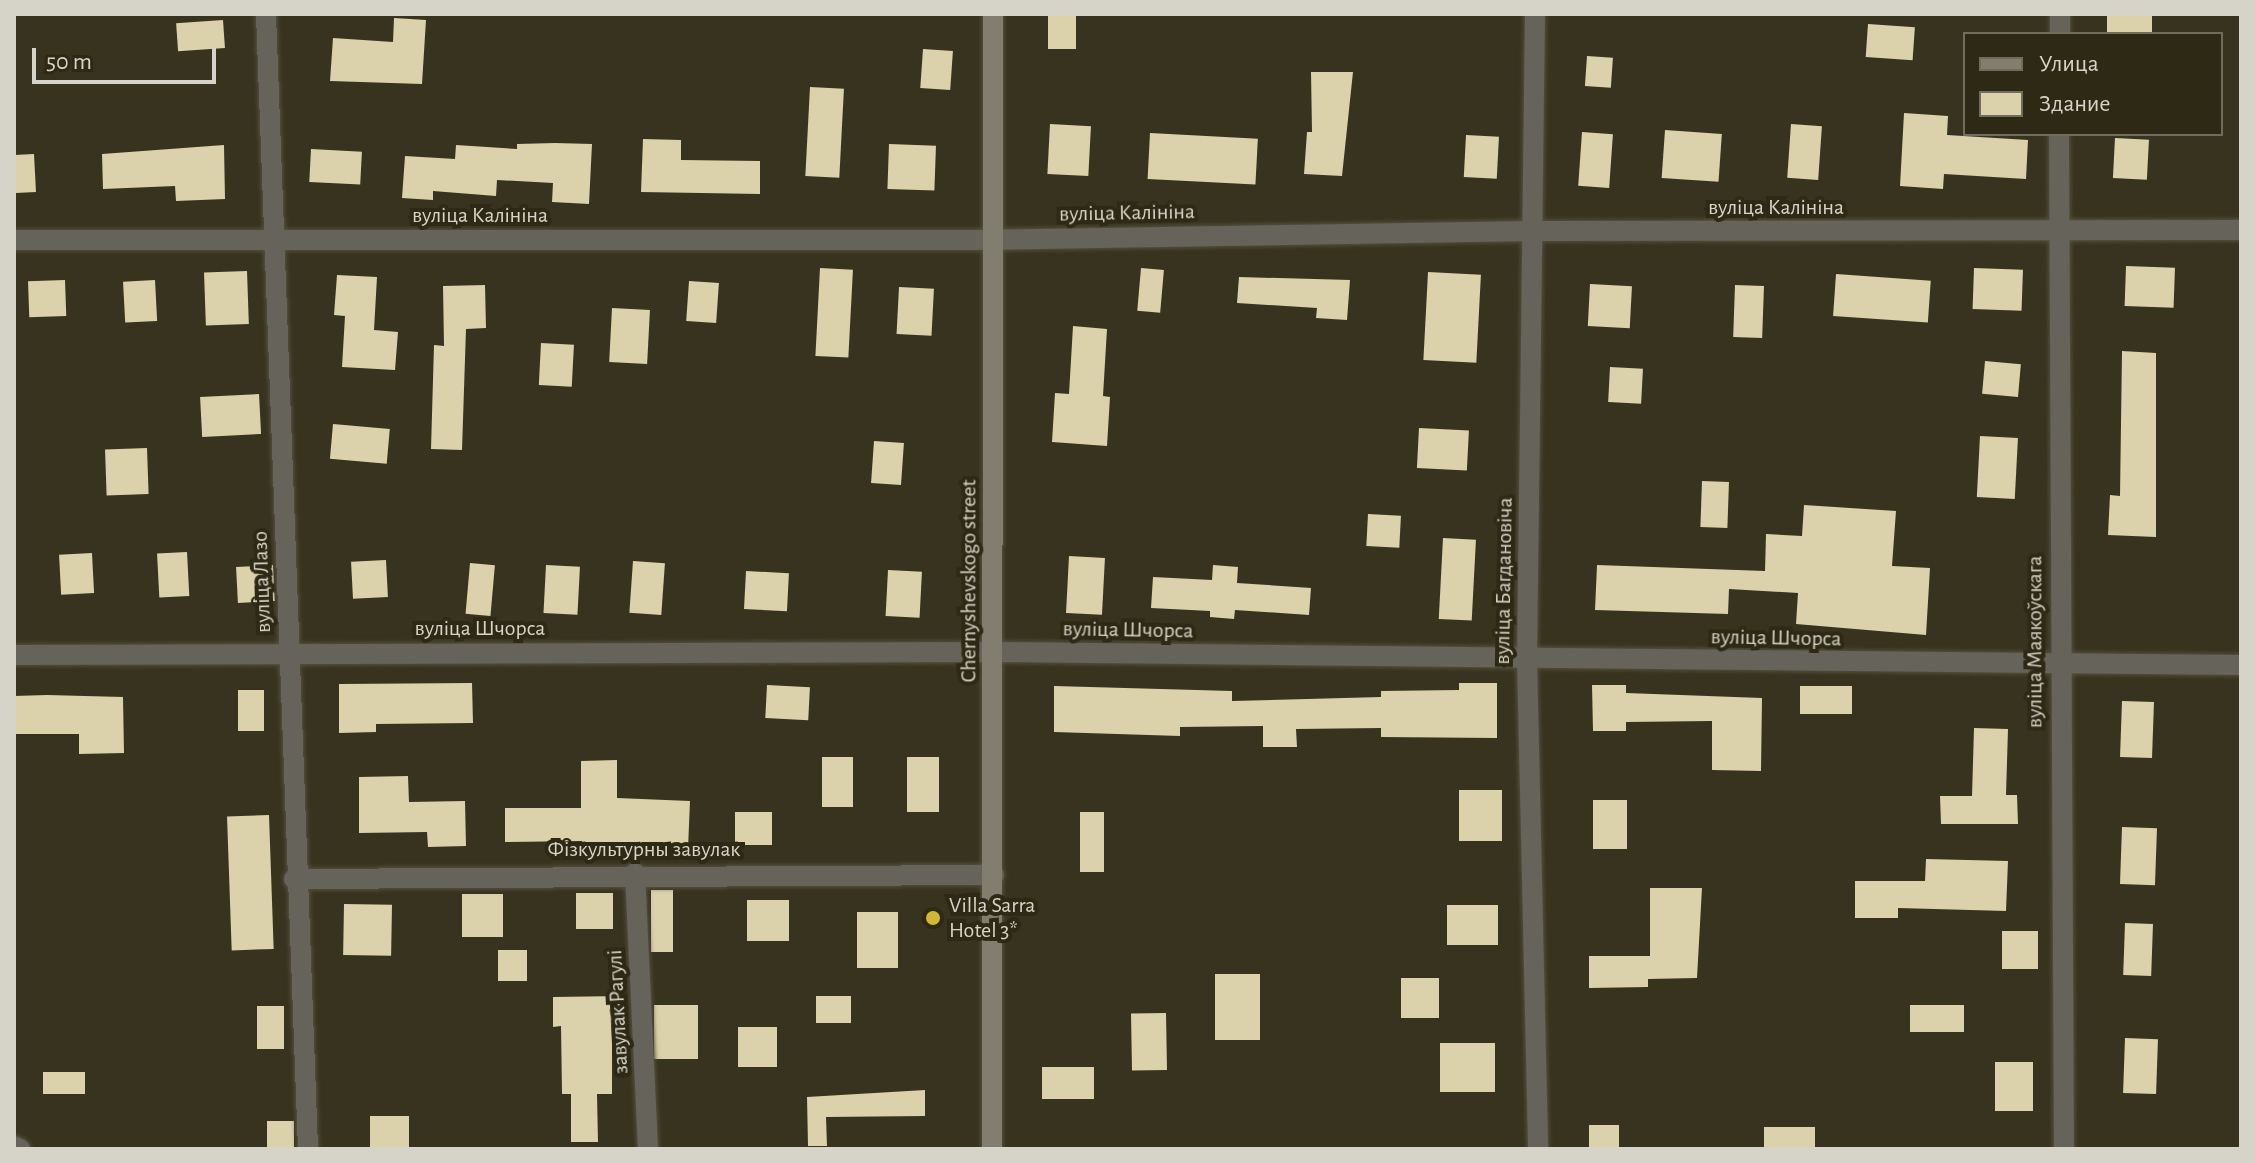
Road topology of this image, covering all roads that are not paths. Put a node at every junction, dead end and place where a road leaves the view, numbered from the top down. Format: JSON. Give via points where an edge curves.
{"nodes":[{"id":1,"x":266,"y":14,"type":"edge"},
{"id":2,"x":993,"y":14,"type":"edge"},
{"id":3,"x":1535,"y":14,"type":"edge"},
{"id":4,"x":2059,"y":136,"type":"edge"},
{"id":5,"x":2241,"y":230,"type":"edge"},
{"id":6,"x":1532,"y":231,"type":"junction"},
{"id":7,"x":2058,"y":233,"type":"junction"},
{"id":8,"x":995,"y":239,"type":"junction"},
{"id":9,"x":14,"y":240,"type":"edge"},
{"id":10,"x":274,"y":240,"type":"junction"},
{"id":11,"x":993,"y":652,"type":"junction"},
{"id":12,"x":288,"y":653,"type":"junction"},
{"id":13,"x":14,"y":655,"type":"edge"},
{"id":14,"x":1527,"y":659,"type":"junction"},
{"id":15,"x":2059,"y":665,"type":"junction"},
{"id":16,"x":2241,"y":665,"type":"edge"},
{"id":17,"x":635,"y":873,"type":"junction"},
{"id":18,"x":994,"y":875,"type":"junction"},
{"id":19,"x":294,"y":879,"type":"junction"},
{"id":20,"x":14,"y":1146,"type":"edge"},
{"id":21,"x":20,"y":1149,"type":"edge"},
{"id":22,"x":308,"y":1149,"type":"edge"},
{"id":23,"x":648,"y":1149,"type":"edge"},
{"id":24,"x":992,"y":1149,"type":"edge"},
{"id":25,"x":1538,"y":1149,"type":"edge"},
{"id":26,"x":2064,"y":1149,"type":"edge"}],
"edges":[{"from":1,"to":10,"type":"street","name":"вуліца Лазо"},
{"from":2,"to":8,"type":"main road","name":"Chernyshevskogo street"},
{"from":3,"to":6,"type":"street","name":"вуліца Багдановіча"},
{"from":4,"to":7,"type":"street","name":"вуліца Маякоўскага"},
{"from":5,"to":7,"type":"street","name":"вуліца Калініна"},
{"from":6,"to":7,"type":"street","name":"вуліца Калініна"},
{"from":6,"to":8,"type":"street","name":"вуліца Калініна"},
{"from":6,"to":14,"type":"street","name":"вуліца Багдановіча"},
{"from":7,"to":15,"type":"street","name":"вуліца Маякоўскага"},
{"from":8,"to":10,"type":"street","name":"вуліца Калініна"},
{"from":8,"to":11,"type":"main road","name":"Chernyshevskogo street"},
{"from":9,"to":10,"type":"street","name":"вуліца Калініна"},
{"from":10,"to":12,"type":"street","name":"вуліца Лазо"},
{"from":11,"to":12,"type":"street","name":"вуліца Шчорса"},
{"from":11,"to":14,"type":"street","name":"вуліца Шчорса"},
{"from":11,"to":18,"type":"main road","name":"Chernyshevskogo street"},
{"from":12,"to":13,"type":"street","name":"вуліца Шчорса"},
{"from":12,"to":19,"type":"street","name":"вуліца Лазо"},
{"from":14,"to":15,"type":"street","name":"вуліца Шчорса"},
{"from":14,"to":25,"type":"street","name":"вуліца Багдановіча"},
{"from":15,"to":16,"type":"street","name":"вуліца Шчорса"},
{"from":15,"to":26,"type":"street","name":"вуліца Маякоўскага"},
{"from":17,"to":18,"type":"street","name":"Фізкультурны завулак"},
{"from":17,"to":19,"type":"street","name":"Фізкультурны завулак"},
{"from":17,"to":23,"type":"street","name":"завулак Рагулі"},
{"from":18,"to":24,"type":"main road","name":"Chernyshevskogo street"},
{"from":19,"to":22,"type":"street","name":"вуліца Лазо"},
{"from":20,"to":21,"type":"street"}]}
